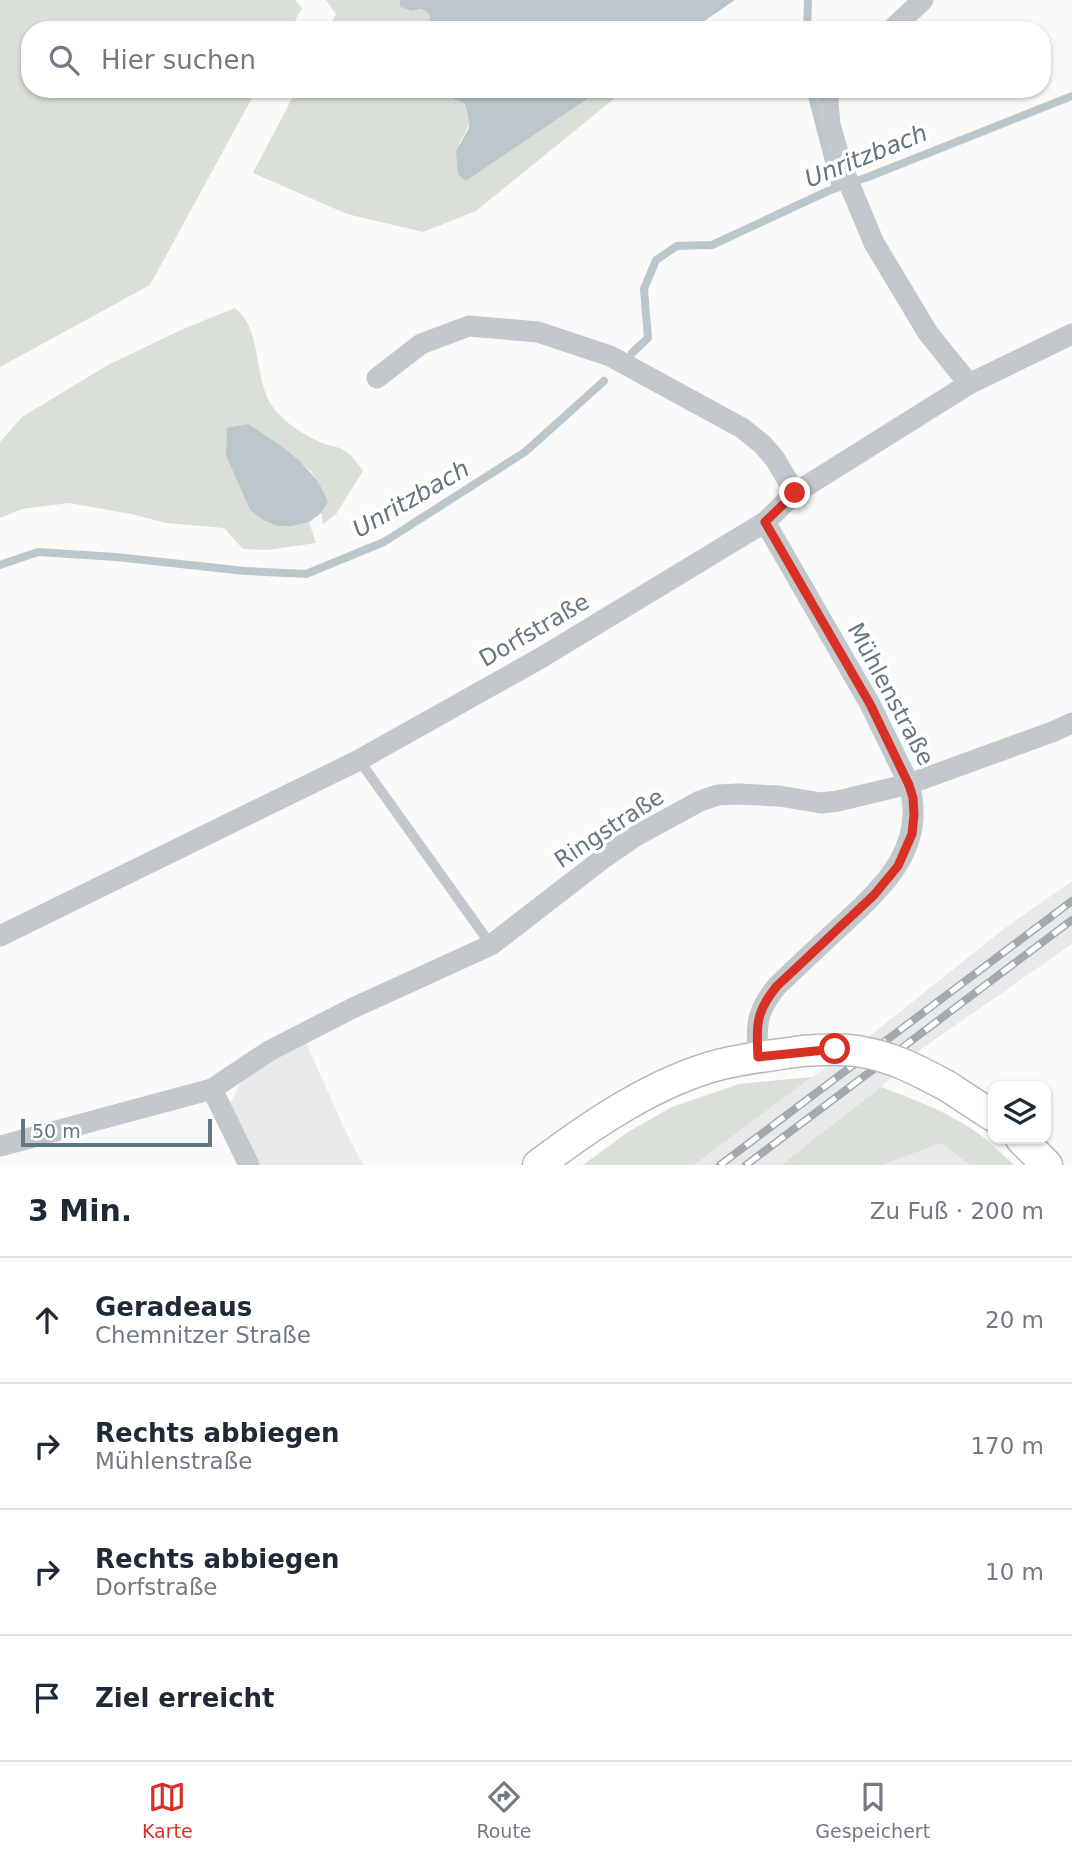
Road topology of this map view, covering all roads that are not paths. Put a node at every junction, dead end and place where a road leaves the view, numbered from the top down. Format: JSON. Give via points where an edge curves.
{"nodes":[{"id":1,"x":923,"y":0,"type":"edge"},
{"id":2,"x":901,"y":21,"type":"edge"},
{"id":3,"x":828,"y":98,"type":"edge"},
{"id":4,"x":1072,"y":334,"type":"edge"},
{"id":5,"x":377,"y":378,"type":"dead end"},
{"id":6,"x":969,"y":384,"type":"junction"},
{"id":7,"x":795,"y":493,"type":"junction"},
{"id":8,"x":765,"y":522,"type":"junction"},
{"id":9,"x":1072,"y":723,"type":"edge"},
{"id":10,"x":359,"y":760,"type":"junction"},
{"id":11,"x":909,"y":785,"type":"junction"},
{"id":12,"x":0,"y":936,"type":"edge"},
{"id":13,"x":491,"y":945,"type":"junction"},
{"id":14,"x":758,"y":1057,"type":"junction"},
{"id":15,"x":212,"y":1089,"type":"junction"},
{"id":16,"x":988,"y":1113,"type":"edge"},
{"id":17,"x":1026,"y":1144,"type":"edge"},
{"id":18,"x":0,"y":1146,"type":"edge"},
{"id":19,"x":250,"y":1165,"type":"edge"},
{"id":20,"x":538,"y":1165,"type":"edge"},
{"id":21,"x":1047,"y":1165,"type":"edge"}],
"edges":[{"from":1,"to":2,"type":"street"},
{"from":3,"to":6,"type":"street","via":[[843,169],[874,243],[928,333]]},
{"from":4,"to":6,"type":"street","name":"Dorfstraße"},
{"from":5,"to":7,"type":"street","via":[[421,344],[469,326],[538,332],[610,356],[742,428],[775,459]]},
{"from":6,"to":7,"type":"street","name":"Dorfstraße"},
{"from":7,"to":8,"type":"street","name":"Dorfstraße"},
{"from":8,"to":10,"type":"street","name":"Dorfstraße","via":[[539,659]]},
{"from":8,"to":11,"type":"street","name":"Mühlenstraße","via":[[870,704]]},
{"from":9,"to":11,"type":"street","name":"Ringstraße"},
{"from":10,"to":12,"type":"street","name":"Dorfstraße"},
{"from":10,"to":13,"type":"lane"},
{"from":11,"to":13,"type":"street","name":"Ringstraße","via":[[821,803],[738,794],[700,801],[624,844]]},
{"from":11,"to":14,"type":"street","name":"Mühlenstraße","via":[[912,834],[898,866],[765,1001],[758,1018]]},
{"from":13,"to":15,"type":"street","name":"Ringstraße","via":[[269,1051]]},
{"from":14,"to":16,"type":"main road","bridge":true,"via":[[860,1051],[912,1067]]},
{"from":14,"to":20,"type":"main road","via":[[693,1073],[652,1091]]},
{"from":15,"to":18,"type":"street","name":"Ringstraße"},
{"from":15,"to":19,"type":"street"},
{"from":17,"to":21,"type":"main road"}]}
